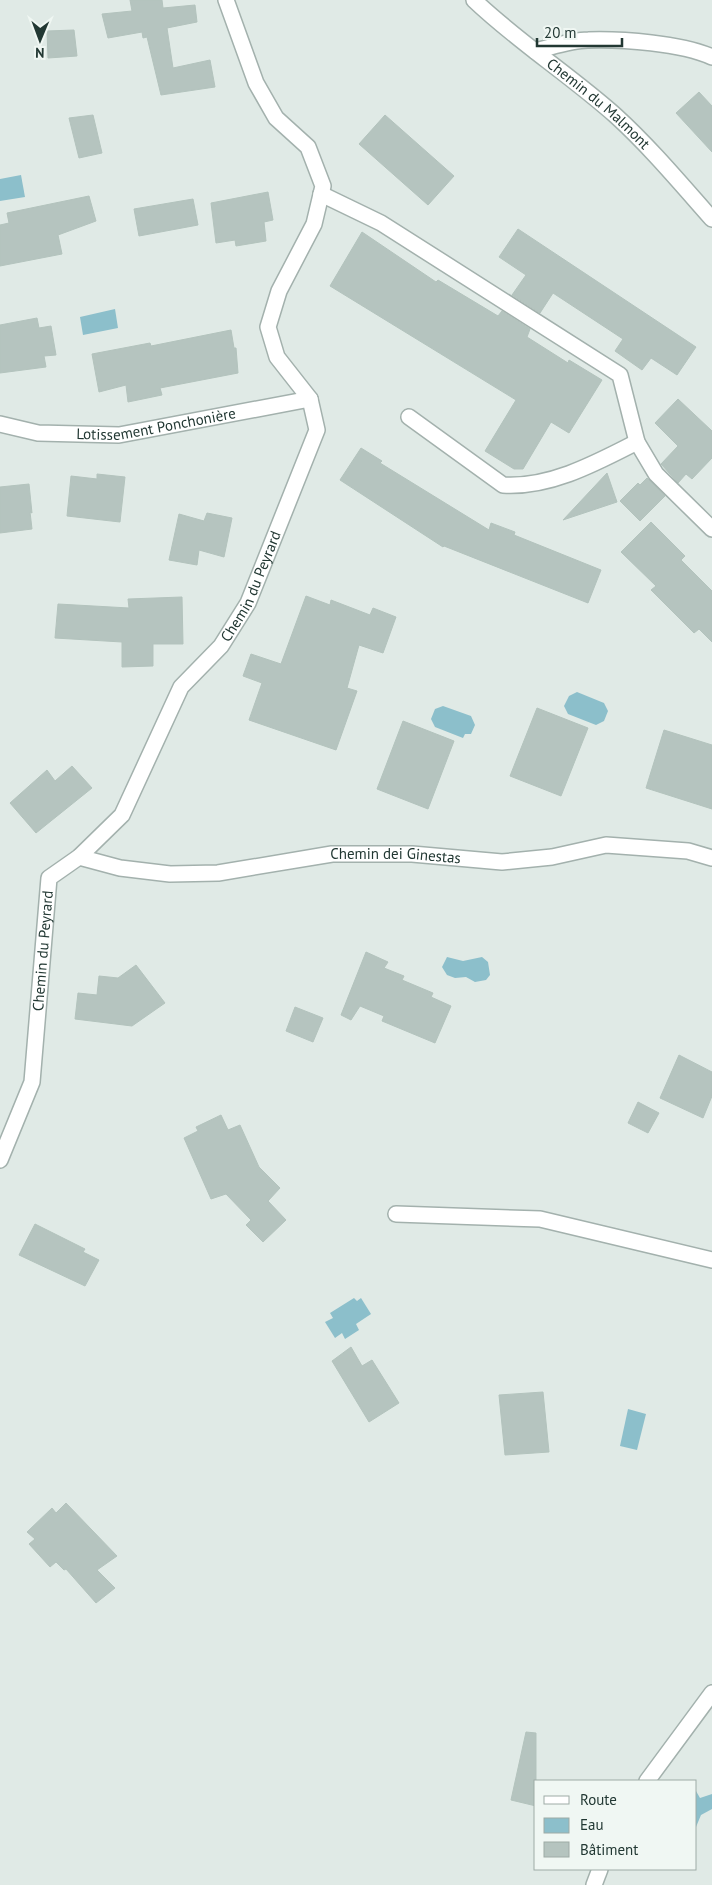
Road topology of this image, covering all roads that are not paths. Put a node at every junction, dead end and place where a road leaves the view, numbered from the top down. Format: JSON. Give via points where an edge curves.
{"nodes":[{"id":1,"x":226,"y":0,"type":"edge"},
{"id":2,"x":474,"y":0,"type":"edge"},
{"id":3,"x":535,"y":51,"type":"junction"},
{"id":4,"x":712,"y":57,"type":"edge"},
{"id":5,"x":321,"y":194,"type":"junction"},
{"id":6,"x":712,"y":219,"type":"edge"},
{"id":7,"x":310,"y":398,"type":"junction"},
{"id":8,"x":409,"y":417,"type":"dead end"},
{"id":9,"x":0,"y":424,"type":"edge"},
{"id":10,"x":638,"y":442,"type":"junction"},
{"id":11,"x":712,"y":529,"type":"edge"},
{"id":12,"x":79,"y":857,"type":"junction"},
{"id":13,"x":712,"y":858,"type":"edge"},
{"id":14,"x":0,"y":1160,"type":"edge"},
{"id":15,"x":396,"y":1214,"type":"dead end"},
{"id":16,"x":712,"y":1260,"type":"edge"},
{"id":17,"x":712,"y":1693,"type":"edge"},
{"id":18,"x":648,"y":1780,"type":"edge"},
{"id":19,"x":600,"y":1870,"type":"edge"},
{"id":20,"x":594,"y":1885,"type":"edge"}],
"edges":[{"from":1,"to":5,"type":"street","name":"Chemin du Peyrard","via":[[256,83],[276,118],[308,147],[323,186]]},
{"from":2,"to":3,"type":"street","name":"Chemin du Malmont"},
{"from":3,"to":4,"type":"street","via":[[586,40],[657,43]]},
{"from":3,"to":6,"type":"street","name":"Chemin du Malmont","via":[[617,117]]},
{"from":5,"to":7,"type":"street","name":"Chemin du Peyrard","via":[[314,224],[279,291],[268,327],[277,357]]},
{"from":5,"to":10,"type":"street","via":[[381,223],[620,375]]},
{"from":7,"to":9,"type":"street","name":"Lotissement Ponchonière","via":[[118,435],[38,433]]},
{"from":7,"to":12,"type":"street","name":"Chemin du Peyrard","via":[[317,430],[248,603],[220,646],[181,687],[122,815]]},
{"from":8,"to":10,"type":"street","via":[[503,485],[521,486],[564,475]]},
{"from":10,"to":11,"type":"street","via":[[656,474]]},
{"from":12,"to":13,"type":"street","name":"Chemin dei Ginestas","via":[[120,868],[170,874],[218,873],[332,854],[412,854],[502,862],[552,857],[606,845],[688,851]]},
{"from":12,"to":14,"type":"street","name":"Chemin du Peyrard","via":[[48,878],[32,1082]]},
{"from":15,"to":16,"type":"street","via":[[540,1219]]},
{"from":17,"to":18,"type":"street"},
{"from":19,"to":20,"type":"street"}]}
